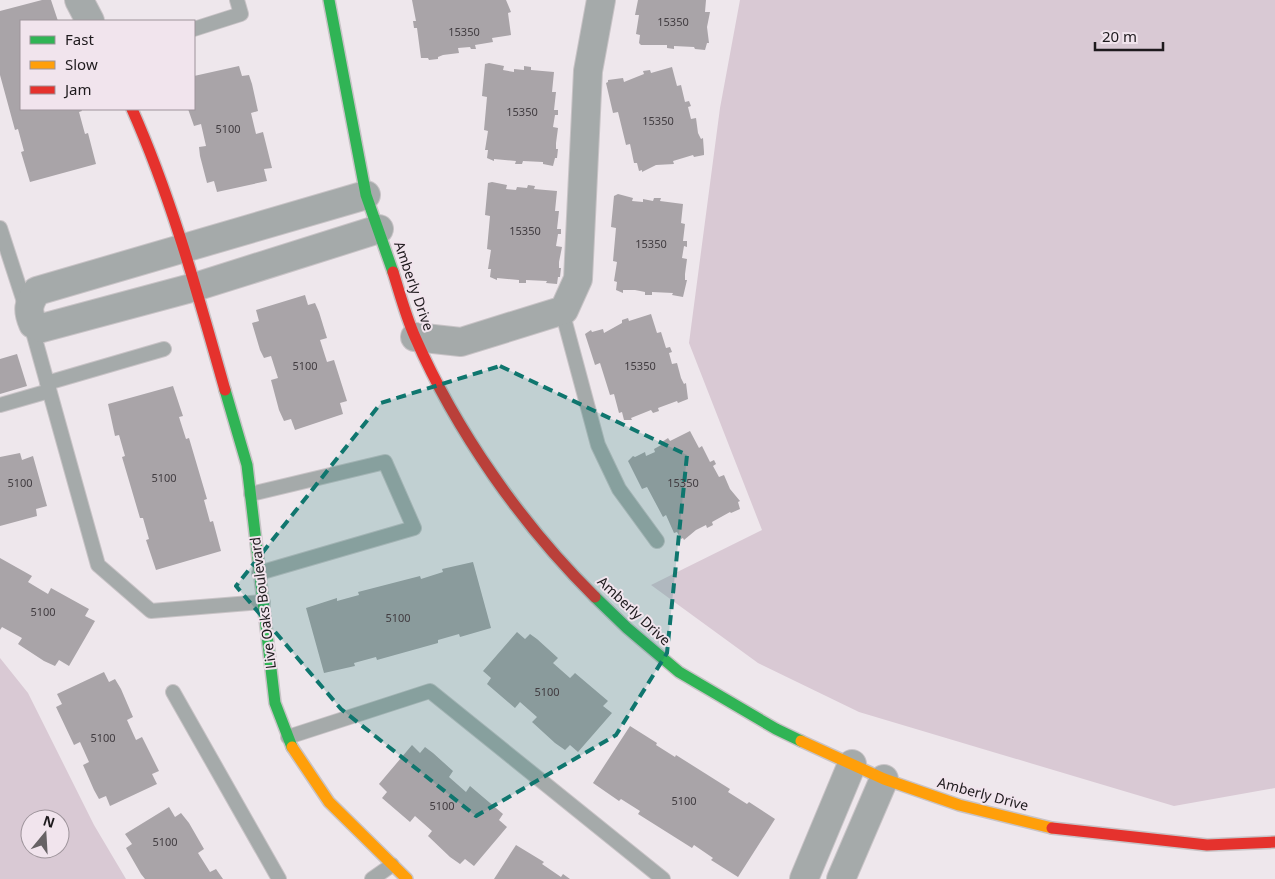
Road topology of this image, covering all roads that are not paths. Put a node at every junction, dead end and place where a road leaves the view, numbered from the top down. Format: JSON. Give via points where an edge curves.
{"nodes":[{"id":1,"x":78,"y":0,"type":"edge"},
{"id":2,"x":236,"y":0,"type":"edge"},
{"id":3,"x":329,"y":0,"type":"edge"},
{"id":4,"x":598,"y":2,"type":"edge"},
{"id":5,"x":89,"y":20,"type":"edge"},
{"id":6,"x":195,"y":29,"type":"edge"},
{"id":7,"x":132,"y":110,"type":"edge"},
{"id":8,"x":366,"y":195,"type":"junction"},
{"id":9,"x":0,"y":228,"type":"edge"},
{"id":10,"x":379,"y":229,"type":"junction"},
{"id":11,"x":184,"y":247,"type":"junction"},
{"id":12,"x":195,"y":287,"type":"junction"},
{"id":13,"x":562,"y":311,"type":"junction"},
{"id":14,"x":28,"y":314,"type":"junction"},
{"id":15,"x":415,"y":337,"type":"junction"},
{"id":16,"x":164,"y":349,"type":"dead end"},
{"id":17,"x":48,"y":387,"type":"junction"},
{"id":18,"x":0,"y":405,"type":"edge"},
{"id":19,"x":251,"y":494,"type":"junction"},
{"id":20,"x":657,"y":541,"type":"dead end"},
{"id":21,"x":259,"y":573,"type":"junction"},
{"id":22,"x":263,"y":602,"type":"junction"},
{"id":23,"x":173,"y":692,"type":"dead end"},
{"id":24,"x":288,"y":737,"type":"junction"},
{"id":25,"x":852,"y":764,"type":"junction"},
{"id":26,"x":884,"y":779,"type":"junction"},
{"id":27,"x":1275,"y":842,"type":"edge"},
{"id":28,"x":392,"y":864,"type":"junction"},
{"id":29,"x":278,"y":879,"type":"edge"},
{"id":30,"x":372,"y":879,"type":"edge"},
{"id":31,"x":407,"y":879,"type":"edge"},
{"id":32,"x":663,"y":879,"type":"edge"},
{"id":33,"x":804,"y":879,"type":"edge"},
{"id":34,"x":840,"y":879,"type":"edge"}],
"edges":[{"from":1,"to":5,"type":"street"},
{"from":2,"to":6,"type":"lane","via":[[240,14]]},
{"from":3,"to":8,"type":"street","name":"Amberly Drive"},
{"from":4,"to":13,"type":"street","via":[[588,71],[578,279]]},
{"from":7,"to":11,"type":"street","name":"Live Oaks Boulevard"},
{"from":8,"to":10,"type":"street","name":"Amberly Drive"},
{"from":8,"to":11,"type":"street"},
{"from":9,"to":14,"type":"lane"},
{"from":10,"to":12,"type":"street"},
{"from":10,"to":15,"type":"street","name":"Amberly Drive"},
{"from":11,"to":12,"type":"street","name":"Live Oaks Boulevard"},
{"from":11,"to":14,"type":"street","via":[[36,292],[28,303]]},
{"from":12,"to":14,"type":"street","via":[[42,328],[33,324]]},
{"from":12,"to":19,"type":"street","name":"Live Oaks Boulevard","via":[[247,465]]},
{"from":13,"to":15,"type":"street","via":[[461,342]]},
{"from":13,"to":20,"type":"lane","via":[[598,445],[619,489]]},
{"from":14,"to":17,"type":"lane"},
{"from":15,"to":25,"type":"street","name":"Amberly Drive","via":[[456,415],[504,491],[541,539],[627,628],[679,672],[776,729]]},
{"from":16,"to":17,"type":"lane"},
{"from":17,"to":18,"type":"lane"},
{"from":17,"to":22,"type":"lane","via":[[98,565],[151,612]]},
{"from":19,"to":21,"type":"street","name":"Live Oaks Boulevard"},
{"from":19,"to":21,"type":"lane","via":[[385,462],[414,528]]},
{"from":21,"to":22,"type":"street","name":"Live Oaks Boulevard"},
{"from":22,"to":24,"type":"street","name":"Live Oaks Boulevard","via":[[275,703]]},
{"from":23,"to":29,"type":"lane"},
{"from":24,"to":28,"type":"street","name":"Live Oaks Boulevard","via":[[330,802]]},
{"from":24,"to":32,"type":"lane","via":[[430,691]]},
{"from":25,"to":26,"type":"street","name":"Amberly Drive"},
{"from":25,"to":33,"type":"street"},
{"from":26,"to":27,"type":"street","name":"Amberly Drive","via":[[959,805],[1053,828],[1207,845]]},
{"from":26,"to":34,"type":"street"},
{"from":28,"to":30,"type":"lane"},
{"from":28,"to":31,"type":"street","name":"Live Oaks Boulevard"}]}
